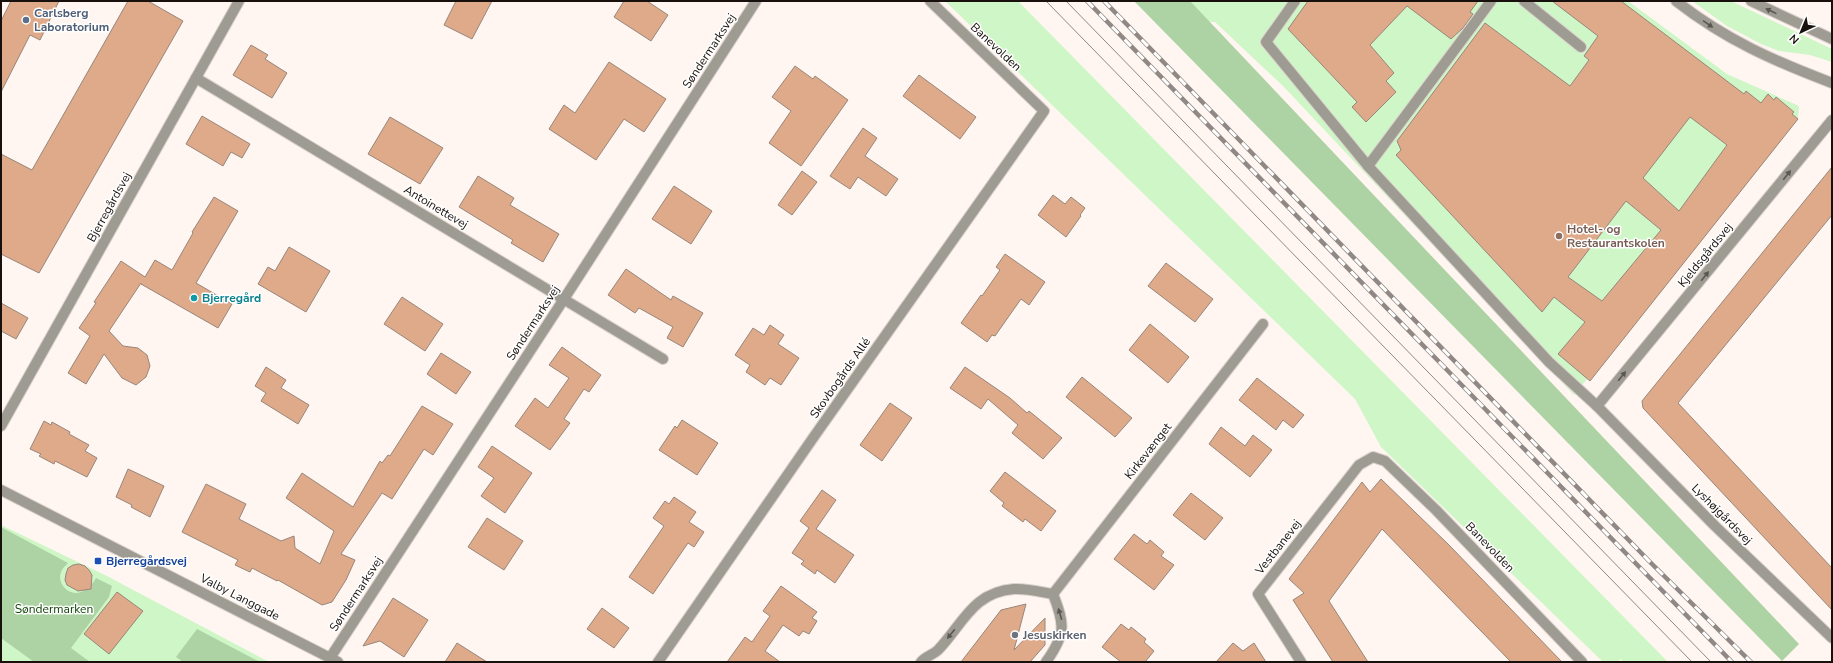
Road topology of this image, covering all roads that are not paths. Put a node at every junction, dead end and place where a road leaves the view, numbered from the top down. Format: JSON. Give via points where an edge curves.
{"nodes":[{"id":1,"x":239,"y":1,"type":"edge"},
{"id":2,"x":756,"y":1,"type":"edge"},
{"id":3,"x":930,"y":1,"type":"edge"},
{"id":4,"x":1295,"y":1,"type":"edge"},
{"id":5,"x":1491,"y":1,"type":"edge"},
{"id":6,"x":1524,"y":1,"type":"edge"},
{"id":7,"x":1676,"y":1,"type":"edge"},
{"id":8,"x":1751,"y":1,"type":"edge"},
{"id":9,"x":1832,"y":39,"type":"edge"},
{"id":10,"x":1581,"y":47,"type":"dead end"},
{"id":11,"x":196,"y":78,"type":"junction"},
{"id":12,"x":1832,"y":83,"type":"edge"},
{"id":13,"x":1044,"y":111,"type":"joint"},
{"id":14,"x":1832,"y":120,"type":"edge"},
{"id":15,"x":1368,"y":166,"type":"junction"},
{"id":16,"x":564,"y":299,"type":"junction"},
{"id":17,"x":1263,"y":324,"type":"dead end"},
{"id":18,"x":663,"y":359,"type":"dead end"},
{"id":19,"x":1598,"y":406,"type":"junction"},
{"id":20,"x":1,"y":426,"type":"edge"},
{"id":21,"x":1373,"y":457,"type":"joint"},
{"id":22,"x":1,"y":490,"type":"edge"},
{"id":23,"x":1053,"y":594,"type":"junction"},
{"id":24,"x":1832,"y":638,"type":"edge"},
{"id":25,"x":334,"y":660,"type":"edge"},
{"id":26,"x":658,"y":662,"type":"edge"},
{"id":27,"x":921,"y":662,"type":"edge"},
{"id":28,"x":1046,"y":662,"type":"edge"},
{"id":29,"x":1301,"y":662,"type":"edge"},
{"id":30,"x":1582,"y":662,"type":"edge"}],
"edges":[{"from":1,"to":11,"type":"street","name":"Bjerregårdsvej"},
{"from":2,"to":16,"type":"street","name":"Søndermarksvej"},
{"from":3,"to":13,"type":"street","name":"Banevolden"},
{"from":4,"to":15,"type":"street","name":"Lyshøjgårdsvej","via":[[1266,42]]},
{"from":5,"to":15,"type":"street"},
{"from":6,"to":10,"type":"street"},
{"from":7,"to":12,"type":"street","one_way":true,"via":[[1741,44]]},
{"from":9,"to":8,"type":"street","one_way":true},
{"from":11,"to":16,"type":"street","name":"Antoinettevej"},
{"from":11,"to":20,"type":"street","name":"Bjerregårdsvej"},
{"from":13,"to":26,"type":"street","name":"Skovbogårds Allé"},
{"from":19,"to":14,"type":"street","name":"Kjeldsgårdsvej","one_way":true},
{"from":15,"to":19,"type":"street","name":"Lyshøjgårdsvej","via":[[1549,362]]},
{"from":16,"to":18,"type":"street","name":"Antoinettevej"},
{"from":16,"to":25,"type":"street","name":"Søndermarksvej"},
{"from":17,"to":23,"type":"street","name":"Kirkevænget"},
{"from":19,"to":24,"type":"street","name":"Lyshøjgårdsvej","via":[[1715,526]]},
{"from":21,"to":29,"type":"street","name":"Vestbanevej","via":[[1359,465],[1258,594]]},
{"from":21,"to":30,"type":"street","name":"Banevolden","via":[[1385,461],[1436,510]]},
{"from":22,"to":25,"type":"street","name":"Valby Langgade"},
{"from":23,"to":27,"type":"street","one_way":true,"via":[[1015,588],[993,592],[975,604],[937,651]]},
{"from":28,"to":23,"type":"street","one_way":true,"via":[[1060,639],[1062,618]]}]}
